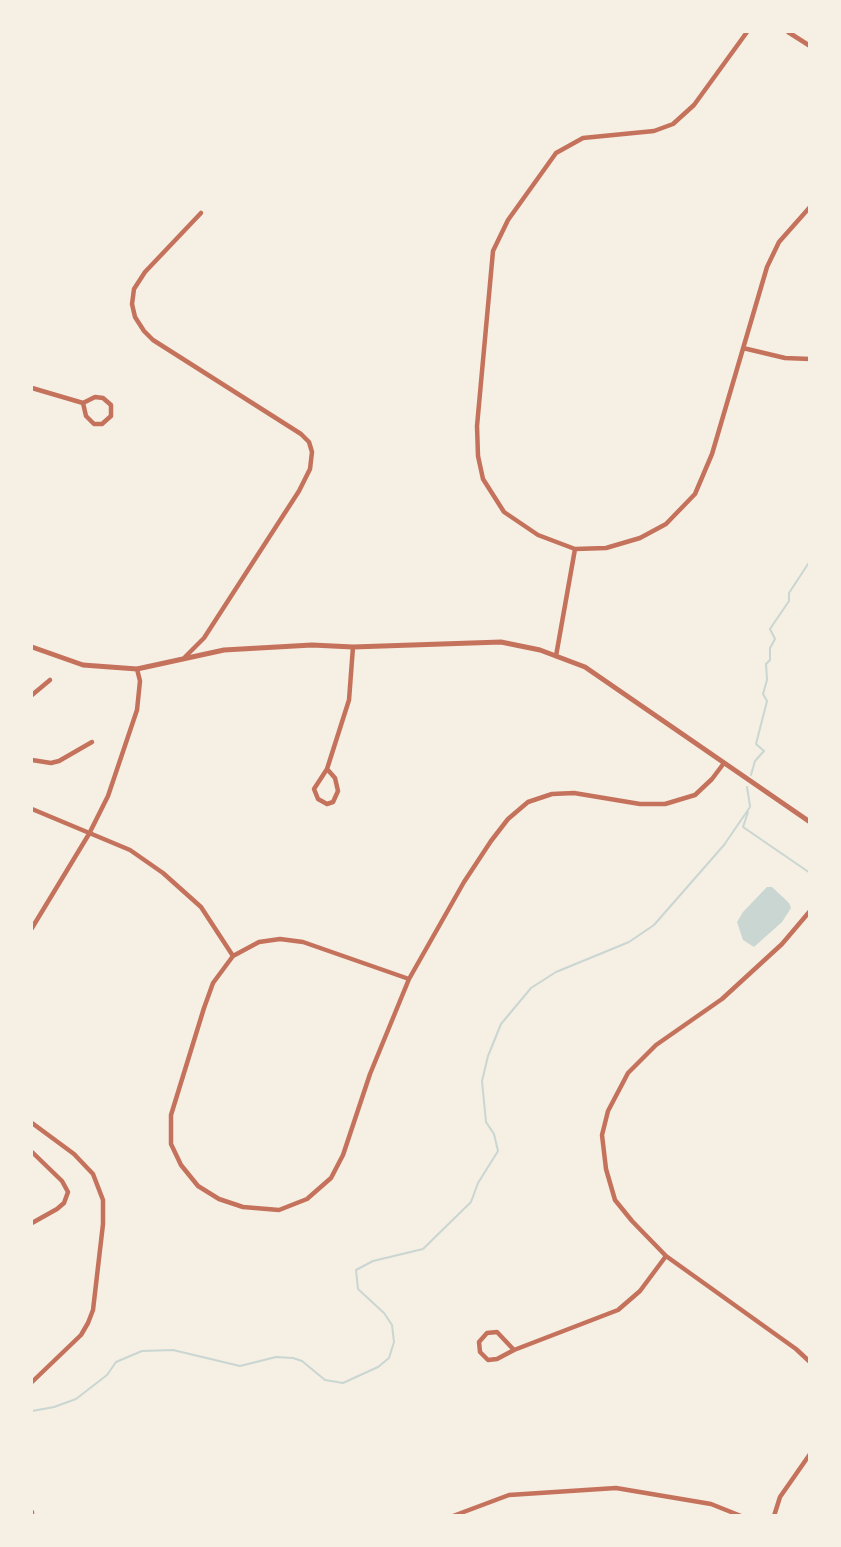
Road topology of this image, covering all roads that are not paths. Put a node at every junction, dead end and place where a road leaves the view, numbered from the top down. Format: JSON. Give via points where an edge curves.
{"nodes":[{"id":1,"x":747,"y":32,"type":"edge"},
{"id":2,"x":788,"y":32,"type":"edge"},
{"id":3,"x":810,"y":46,"type":"edge"},
{"id":4,"x":810,"y":206,"type":"edge"},
{"id":5,"x":201,"y":213,"type":"dead end"},
{"id":6,"x":743,"y":348,"type":"junction"},
{"id":7,"x":810,"y":359,"type":"edge"},
{"id":8,"x":32,"y":388,"type":"edge"},
{"id":9,"x":83,"y":403,"type":"junction"},
{"id":10,"x":575,"y":549,"type":"junction"},
{"id":11,"x":32,"y":647,"type":"edge"},
{"id":12,"x":353,"y":647,"type":"junction"},
{"id":13,"x":556,"y":656,"type":"junction"},
{"id":14,"x":185,"y":657,"type":"junction"},
{"id":15,"x":137,"y":669,"type":"junction"},
{"id":16,"x":50,"y":680,"type":"dead end"},
{"id":17,"x":32,"y":695,"type":"edge"},
{"id":18,"x":92,"y":742,"type":"dead end"},
{"id":19,"x":32,"y":760,"type":"edge"},
{"id":20,"x":724,"y":763,"type":"junction"},
{"id":21,"x":327,"y":769,"type":"junction"},
{"id":22,"x":32,"y":809,"type":"edge"},
{"id":23,"x":810,"y":822,"type":"edge"},
{"id":24,"x":89,"y":834,"type":"junction"},
{"id":25,"x":810,"y":911,"type":"edge"},
{"id":26,"x":32,"y":928,"type":"edge"},
{"id":27,"x":233,"y":956,"type":"junction"},
{"id":28,"x":409,"y":979,"type":"junction"},
{"id":29,"x":32,"y":1123,"type":"edge"},
{"id":30,"x":32,"y":1152,"type":"edge"},
{"id":31,"x":32,"y":1223,"type":"edge"},
{"id":32,"x":666,"y":1256,"type":"junction"},
{"id":33,"x":514,"y":1350,"type":"junction"},
{"id":34,"x":810,"y":1362,"type":"edge"},
{"id":35,"x":32,"y":1382,"type":"edge"},
{"id":36,"x":810,"y":1454,"type":"edge"},
{"id":37,"x":453,"y":1516,"type":"edge"},
{"id":38,"x":741,"y":1516,"type":"edge"},
{"id":39,"x":774,"y":1516,"type":"edge"}],
"edges":[{"from":1,"to":10,"type":"street","via":[[694,105],[673,124],[654,131],[583,138],[556,153],[508,220],[493,251],[476,441],[483,479],[497,504],[515,521]]},
{"from":2,"to":3,"type":"street"},
{"from":4,"to":6,"type":"street","via":[[772,254]]},
{"from":5,"to":14,"type":"street","via":[[134,289],[135,317],[153,340],[301,434],[309,442],[312,459],[286,511],[204,638]]},
{"from":6,"to":7,"type":"street"},
{"from":6,"to":10,"type":"street","via":[[712,454],[687,505],[640,538],[606,548]]},
{"from":8,"to":9,"type":"street"},
{"from":9,"to":9,"type":"street","via":[[103,398],[111,405],[111,416],[94,424]]},
{"from":10,"to":13,"type":"street"},
{"from":11,"to":15,"type":"street","via":[[83,665]]},
{"from":12,"to":13,"type":"street","via":[[501,642]]},
{"from":12,"to":14,"type":"street","via":[[287,646]]},
{"from":12,"to":21,"type":"street","via":[[349,699]]},
{"from":13,"to":20,"type":"street","via":[[585,667]]},
{"from":14,"to":15,"type":"street"},
{"from":15,"to":24,"type":"street","via":[[137,710]]},
{"from":16,"to":17,"type":"street"},
{"from":18,"to":19,"type":"street","via":[[59,761]]},
{"from":20,"to":23,"type":"street"},
{"from":20,"to":28,"type":"street","via":[[695,795],[665,804],[574,793],[528,802],[491,841]]},
{"from":21,"to":21,"type":"street","via":[[314,789],[318,799],[327,804],[338,791]]},
{"from":22,"to":24,"type":"street"},
{"from":24,"to":26,"type":"street"},
{"from":24,"to":27,"type":"street","via":[[130,850],[163,873],[201,907]]},
{"from":25,"to":32,"type":"street","via":[[782,944],[722,999],[656,1045],[628,1073],[608,1111],[602,1135],[615,1200]]},
{"from":27,"to":28,"type":"street","via":[[259,942],[303,942]]},
{"from":27,"to":28,"type":"street","via":[[213,983],[204,1008],[172,1115],[171,1144],[198,1186],[243,1207],[279,1210],[307,1199],[331,1178]]},
{"from":29,"to":35,"type":"street","via":[[93,1174],[103,1200],[88,1323]]},
{"from":30,"to":31,"type":"street","via":[[68,1192],[64,1203]]},
{"from":32,"to":33,"type":"street","via":[[640,1291],[618,1310]]},
{"from":32,"to":34,"type":"street"},
{"from":33,"to":33,"type":"street","via":[[497,1332],[479,1342],[480,1352],[488,1360]]},
{"from":36,"to":39,"type":"street","via":[[780,1497]]},
{"from":37,"to":38,"type":"street","via":[[509,1494],[616,1488],[710,1504]]}]}
